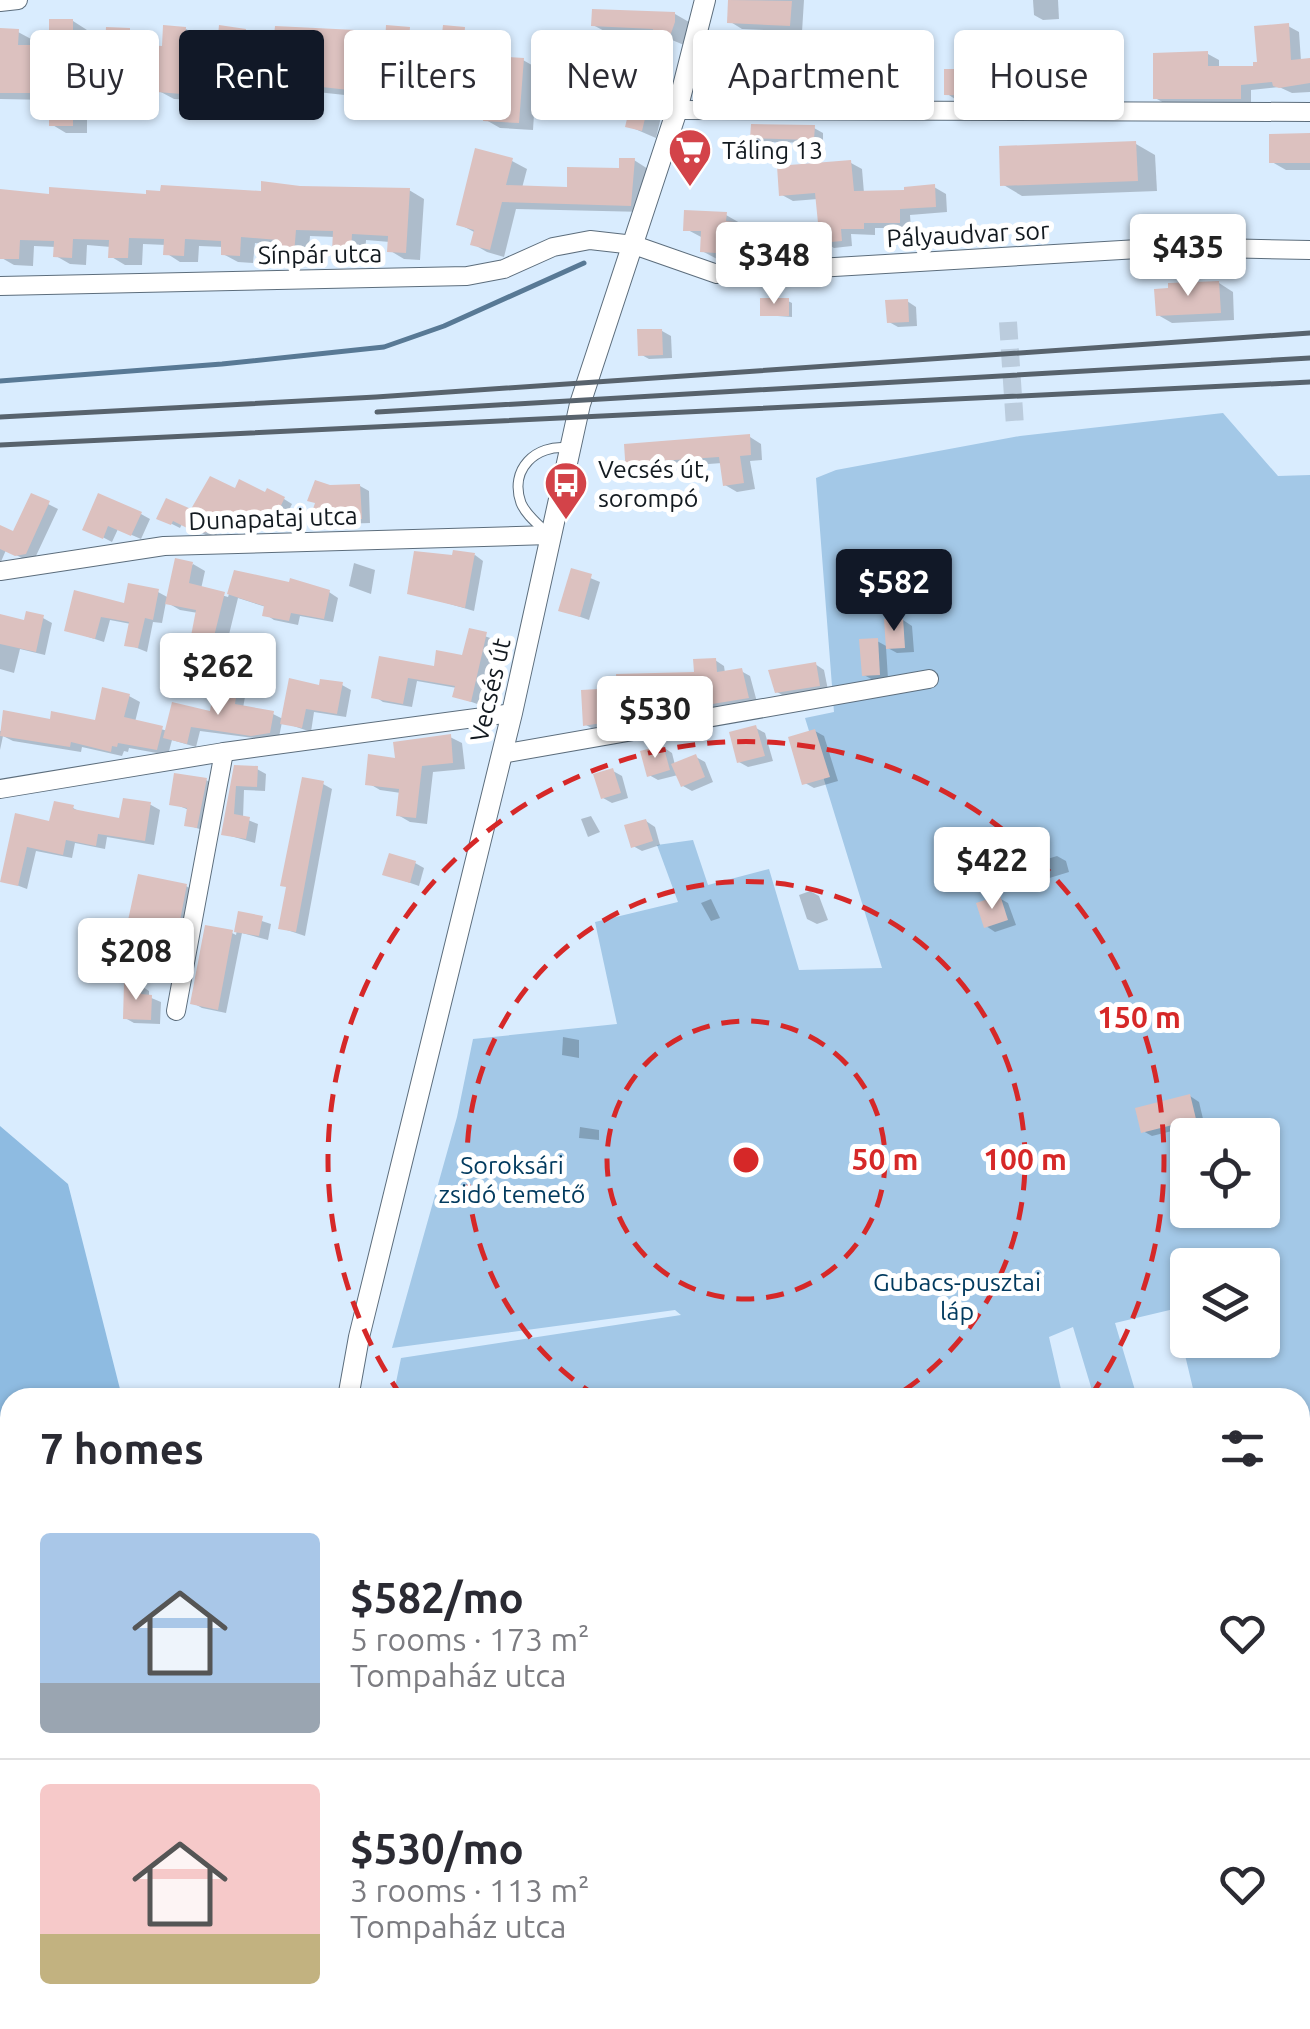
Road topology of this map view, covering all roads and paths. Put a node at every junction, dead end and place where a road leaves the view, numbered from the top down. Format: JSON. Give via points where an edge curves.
{"nodes":[{"id":1,"x":18,"y":0,"type":"edge"},
{"id":2,"x":705,"y":0,"type":"edge"},
{"id":3,"x":0,"y":2,"type":"edge"},
{"id":4,"x":677,"y":110,"type":"junction"},
{"id":5,"x":1310,"y":112,"type":"edge"},
{"id":6,"x":634,"y":245,"type":"junction"},
{"id":7,"x":1310,"y":250,"type":"edge"},
{"id":8,"x":0,"y":286,"type":"edge"},
{"id":9,"x":571,"y":449,"type":"junction"},
{"id":10,"x":550,"y":536,"type":"junction"},
{"id":11,"x":0,"y":571,"type":"edge"},
{"id":12,"x":929,"y":678,"type":"dead end"},
{"id":13,"x":512,"y":713,"type":"junction"},
{"id":14,"x":224,"y":752,"type":"junction"},
{"id":15,"x":502,"y":754,"type":"junction"},
{"id":16,"x":0,"y":788,"type":"edge"},
{"id":17,"x":176,"y":1011,"type":"dead end"},
{"id":18,"x":350,"y":1388,"type":"edge"}],
"edges":[{"from":1,"to":3,"type":"street"},
{"from":2,"to":4,"type":"street","name":"Vecsés út"},
{"from":4,"to":5,"type":"street"},
{"from":4,"to":6,"type":"street","name":"Vecsés út"},
{"from":6,"to":7,"type":"street","name":"Pályaudvar sor","via":[[717,274],[1172,247]]},
{"from":6,"to":8,"type":"street","name":"Sínpár utca","via":[[590,240],[552,247],[504,269],[467,276]]},
{"from":6,"to":9,"type":"street","name":"Vecsés út"},
{"from":9,"to":10,"type":"street","name":"Vecsés út"},
{"from":9,"to":10,"type":"lane","via":[[542,449],[520,474],[522,507]]},
{"from":10,"to":11,"type":"street","name":"Dunapataj utca","via":[[164,546]]},
{"from":10,"to":13,"type":"street","name":"Vecsés út"},
{"from":12,"to":15,"type":"street"},
{"from":13,"to":14,"type":"street"},
{"from":13,"to":15,"type":"street","name":"Vecsés út"},
{"from":14,"to":16,"type":"street"},
{"from":14,"to":17,"type":"street"},
{"from":15,"to":18,"type":"street","name":"Vecsés út"}]}
